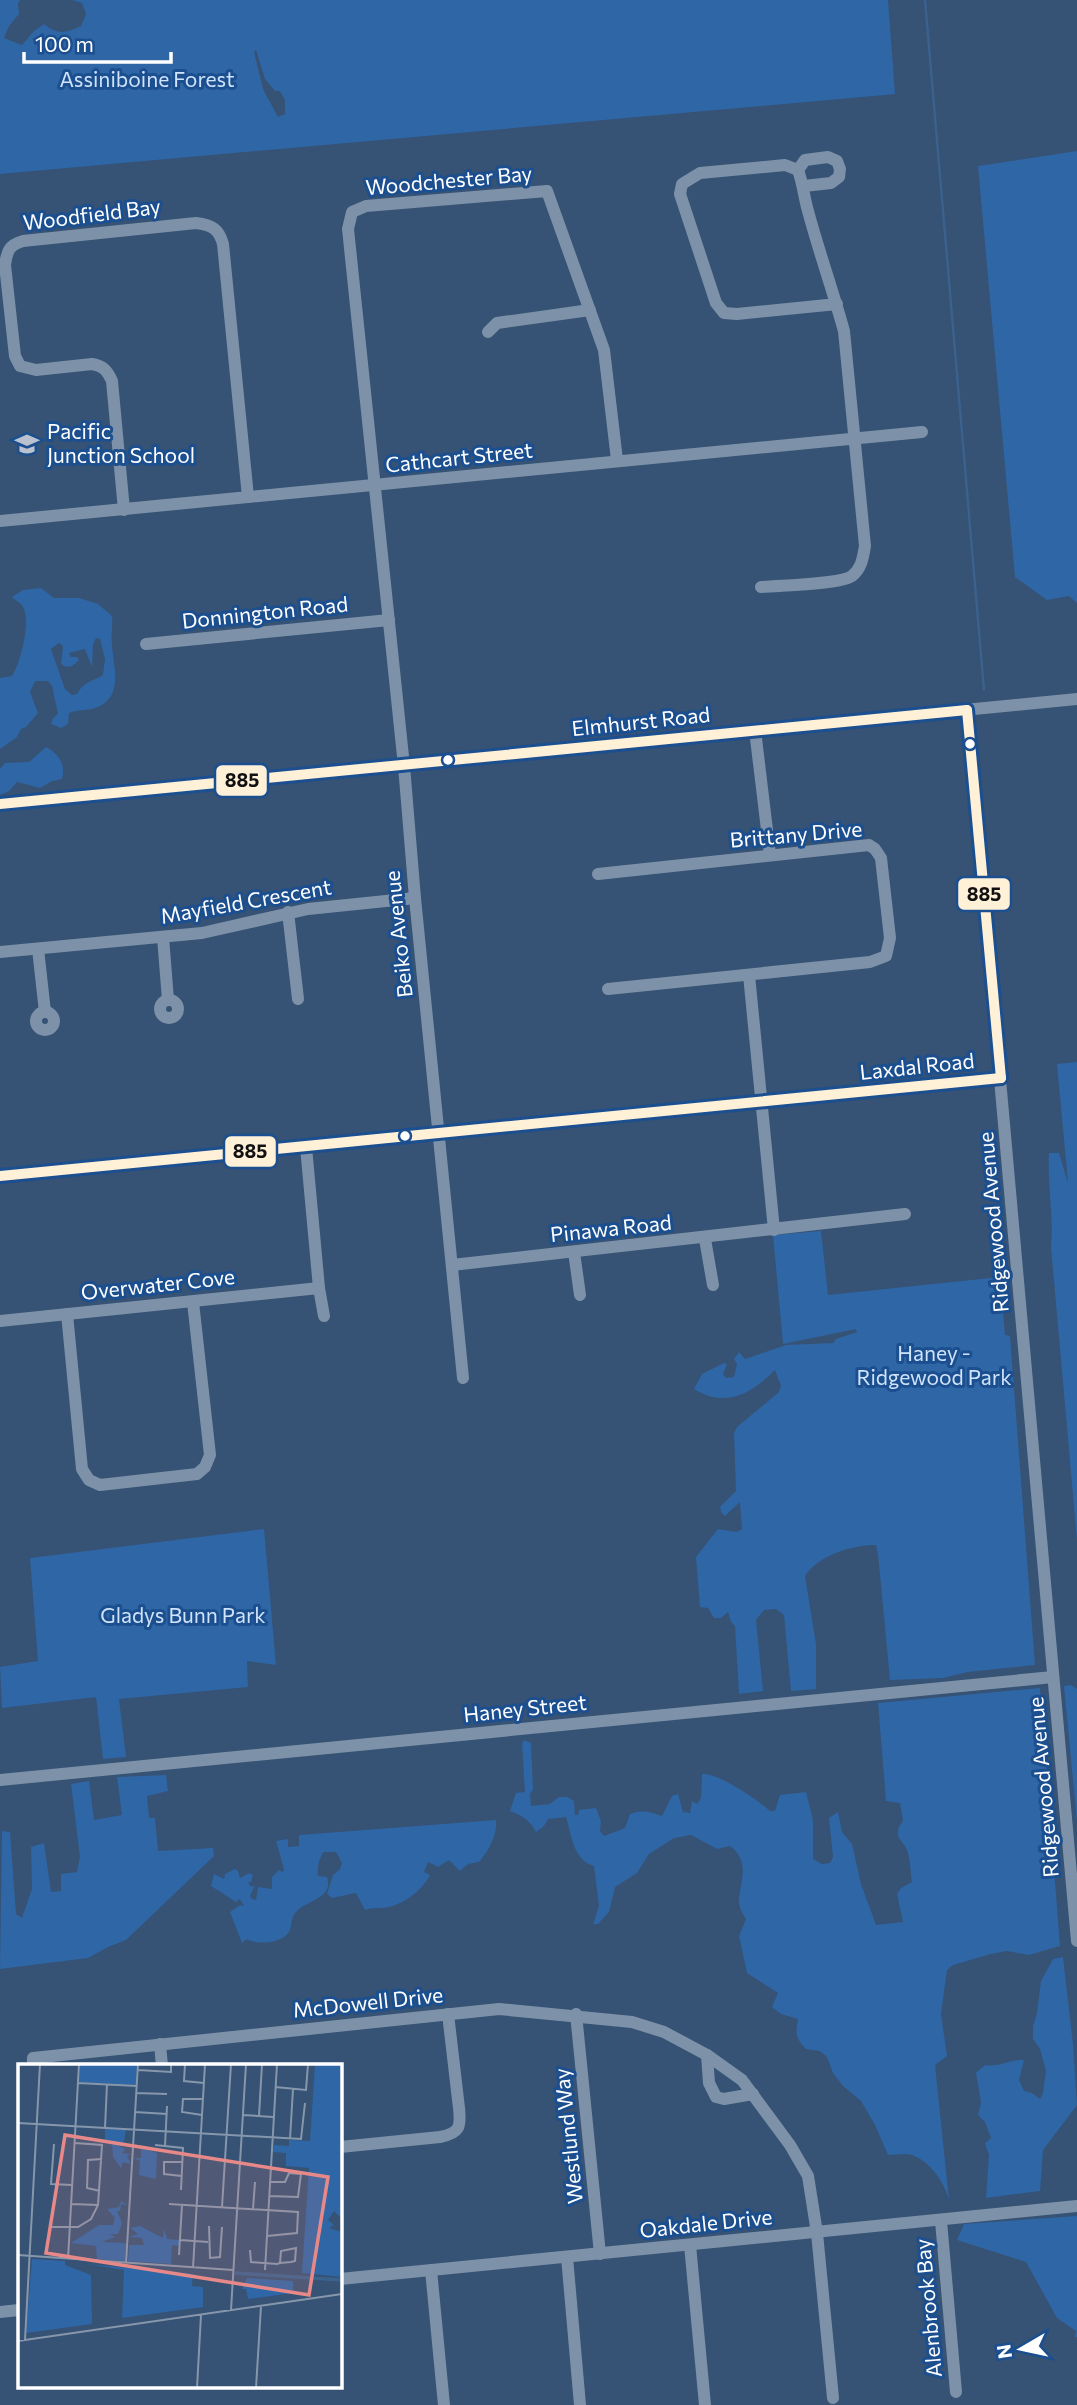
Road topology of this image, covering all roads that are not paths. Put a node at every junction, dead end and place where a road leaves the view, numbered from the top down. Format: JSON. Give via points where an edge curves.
{"nodes":[{"id":1,"x":798,"y":170,"type":"junction"},
{"id":2,"x":804,"y":186,"type":"junction"},
{"id":3,"x":837,"y":304,"type":"junction"},
{"id":4,"x":590,"y":310,"type":"junction"},
{"id":5,"x":488,"y":331,"type":"dead end"},
{"id":6,"x":922,"y":432,"type":"dead end"},
{"id":7,"x":855,"y":439,"type":"junction"},
{"id":8,"x":617,"y":460,"type":"junction"},
{"id":9,"x":374,"y":486,"type":"junction"},
{"id":10,"x":248,"y":498,"type":"junction"},
{"id":11,"x":124,"y":510,"type":"junction"},
{"id":12,"x":0,"y":522,"type":"edge"},
{"id":13,"x":761,"y":587,"type":"dead end"},
{"id":14,"x":388,"y":620,"type":"junction"},
{"id":15,"x":146,"y":644,"type":"dead end"},
{"id":16,"x":1077,"y":699,"type":"edge"},
{"id":17,"x":967,"y":710,"type":"junction"},
{"id":18,"x":755,"y":730,"type":"junction"},
{"id":19,"x":404,"y":766,"type":"junction"},
{"id":20,"x":0,"y":804,"type":"edge"},
{"id":21,"x":770,"y":855,"type":"junction"},
{"id":22,"x":598,"y":874,"type":"dead end"},
{"id":23,"x":415,"y":898,"type":"junction"},
{"id":24,"x":288,"y":912,"type":"junction"},
{"id":25,"x":163,"y":937,"type":"junction"},
{"id":26,"x":38,"y":948,"type":"junction"},
{"id":27,"x":0,"y":952,"type":"edge"},
{"id":28,"x":749,"y":975,"type":"junction"},
{"id":29,"x":608,"y":989,"type":"dead end"},
{"id":30,"x":298,"y":999,"type":"dead end"},
{"id":31,"x":168,"y":1000,"type":"dead end"},
{"id":32,"x":45,"y":1012,"type":"dead end"},
{"id":33,"x":1001,"y":1078,"type":"junction"},
{"id":34,"x":762,"y":1102,"type":"junction"},
{"id":35,"x":439,"y":1133,"type":"junction"},
{"id":36,"x":306,"y":1147,"type":"junction"},
{"id":37,"x":0,"y":1176,"type":"edge"},
{"id":38,"x":905,"y":1214,"type":"dead end"},
{"id":39,"x":774,"y":1230,"type":"junction"},
{"id":40,"x":705,"y":1239,"type":"junction"},
{"id":41,"x":574,"y":1252,"type":"junction"},
{"id":42,"x":452,"y":1265,"type":"junction"},
{"id":43,"x":713,"y":1285,"type":"dead end"},
{"id":44,"x":319,"y":1288,"type":"junction"},
{"id":45,"x":580,"y":1295,"type":"dead end"},
{"id":46,"x":193,"y":1302,"type":"junction"},
{"id":47,"x":67,"y":1314,"type":"junction"},
{"id":48,"x":324,"y":1316,"type":"dead end"},
{"id":49,"x":0,"y":1321,"type":"edge"},
{"id":50,"x":463,"y":1378,"type":"dead end"},
{"id":51,"x":1053,"y":1677,"type":"junction"},
{"id":52,"x":0,"y":1780,"type":"edge"},
{"id":53,"x":1077,"y":1941,"type":"edge"},
{"id":54,"x":448,"y":2014,"type":"junction"},
{"id":55,"x":576,"y":2014,"type":"junction"},
{"id":56,"x":160,"y":2044,"type":"junction"},
{"id":57,"x":707,"y":2055,"type":"junction"},
{"id":58,"x":33,"y":2064,"type":"edge"},
{"id":59,"x":162,"y":2064,"type":"edge"},
{"id":60,"x":753,"y":2094,"type":"junction"},
{"id":61,"x":341,"y":2147,"type":"edge"},
{"id":62,"x":1077,"y":2206,"type":"edge"},
{"id":63,"x":941,"y":2221,"type":"junction"},
{"id":64,"x":817,"y":2233,"type":"junction"},
{"id":65,"x":690,"y":2245,"type":"junction"},
{"id":66,"x":600,"y":2254,"type":"junction"},
{"id":67,"x":567,"y":2257,"type":"junction"},
{"id":68,"x":431,"y":2270,"type":"junction"},
{"id":69,"x":341,"y":2279,"type":"edge"},
{"id":70,"x":18,"y":2310,"type":"edge"},
{"id":71,"x":0,"y":2312,"type":"edge"},
{"id":72,"x":956,"y":2392,"type":"dead end"},
{"id":73,"x":833,"y":2398,"type":"dead end"},
{"id":74,"x":444,"y":2405,"type":"edge"},
{"id":75,"x":580,"y":2405,"type":"edge"},
{"id":76,"x":705,"y":2405,"type":"edge"}],
"edges":[{"from":1,"to":2,"type":"street"},
{"from":1,"to":2,"type":"street","via":[[805,160],[828,157],[837,161],[839,177],[831,183]]},
{"from":1,"to":3,"type":"street","via":[[785,165],[699,173],[682,184],[680,194],[716,303],[724,313]]},
{"from":2,"to":3,"type":"street"},
{"from":3,"to":7,"type":"street"},
{"from":4,"to":5,"type":"street","via":[[497,323]]},
{"from":4,"to":8,"type":"street","name":"Woodchester Bay","via":[[604,350]]},
{"from":4,"to":9,"type":"street","name":"Woodchester Bay","via":[[547,191],[366,206],[352,212],[348,229]]},
{"from":6,"to":7,"type":"street","name":"Cathcart Street"},
{"from":7,"to":8,"type":"street","name":"Cathcart Street"},
{"from":7,"to":13,"type":"street","via":[[863,563],[851,576],[836,581]]},
{"from":8,"to":9,"type":"street","name":"Cathcart Street"},
{"from":9,"to":10,"type":"street","name":"Cathcart Street"},
{"from":9,"to":14,"type":"street","name":"Beiko Avenue"},
{"from":10,"to":11,"type":"street","name":"Cathcart Street"},
{"from":10,"to":11,"type":"street","name":"Woodfield Bay","via":[[220,232],[196,223],[13,244],[6,252],[5,265],[15,356],[20,366],[30,369],[92,364],[107,372],[112,381]]},
{"from":11,"to":12,"type":"street","name":"Cathcart Street"},
{"from":14,"to":15,"type":"street","name":"Donnington Road"},
{"from":14,"to":19,"type":"street","name":"Beiko Avenue"},
{"from":16,"to":17,"type":"street","name":"Elmhurst Road"},
{"from":17,"to":18,"type":"street","name":"Elmhurst Road"},
{"from":17,"to":33,"type":"street","name":"Ridgewood Avenue"},
{"from":18,"to":19,"type":"street","name":"Elmhurst Road"},
{"from":18,"to":21,"type":"street"},
{"from":19,"to":20,"type":"street","name":"Elmhurst Road"},
{"from":19,"to":23,"type":"street","name":"Beiko Avenue"},
{"from":21,"to":22,"type":"street","name":"Brittany Drive"},
{"from":21,"to":28,"type":"street","name":"Brittany Drive","via":[[857,845],[875,849],[883,870],[889,950],[870,962]]},
{"from":23,"to":24,"type":"street","name":"Mayfield Crescent"},
{"from":23,"to":35,"type":"street","name":"Beiko Avenue"},
{"from":24,"to":25,"type":"street","name":"Mayfield Crescent","via":[[202,933]]},
{"from":24,"to":30,"type":"street"},
{"from":25,"to":26,"type":"street","name":"Mayfield Crescent"},
{"from":25,"to":31,"type":"street"},
{"from":26,"to":27,"type":"street","name":"Mayfield Crescent"},
{"from":26,"to":32,"type":"street"},
{"from":28,"to":29,"type":"street","name":"Brittany Drive"},
{"from":28,"to":34,"type":"street"},
{"from":33,"to":34,"type":"street","name":"Laxdal Road"},
{"from":33,"to":51,"type":"street","name":"Ridgewood Avenue"},
{"from":34,"to":35,"type":"street","name":"Laxdal Road"},
{"from":34,"to":39,"type":"street"},
{"from":35,"to":36,"type":"street","name":"Laxdal Road"},
{"from":35,"to":42,"type":"street","name":"Beiko Avenue"},
{"from":36,"to":37,"type":"street","name":"Laxdal Road"},
{"from":36,"to":44,"type":"street"},
{"from":38,"to":39,"type":"street","name":"Pinawa Road"},
{"from":39,"to":40,"type":"street","name":"Pinawa Road"},
{"from":40,"to":41,"type":"street","name":"Pinawa Road"},
{"from":40,"to":43,"type":"street"},
{"from":41,"to":42,"type":"street","name":"Pinawa Road"},
{"from":41,"to":45,"type":"street"},
{"from":42,"to":50,"type":"street","name":"Beiko Avenue"},
{"from":44,"to":46,"type":"street","name":"Overwater Cove"},
{"from":44,"to":48,"type":"street"},
{"from":46,"to":47,"type":"street","name":"Overwater Cove"},
{"from":46,"to":47,"type":"street","via":[[210,1455],[205,1466],[197,1474],[100,1485],[89,1480],[82,1468]]},
{"from":47,"to":49,"type":"street","name":"Overwater Cove"},
{"from":51,"to":52,"type":"street","name":"Haney Street"},
{"from":51,"to":53,"type":"street","name":"Ridgewood Avenue"},
{"from":54,"to":55,"type":"street","name":"McDowell Drive","via":[[499,2009]]},
{"from":54,"to":56,"type":"street","name":"McDowell Drive"},
{"from":54,"to":61,"type":"street","via":[[458,2129],[440,2137]]},
{"from":55,"to":57,"type":"street","name":"McDowell Drive","via":[[647,2025]]},
{"from":55,"to":66,"type":"street","name":"Westlund Way"},
{"from":56,"to":58,"type":"street","name":"McDowell Drive","via":[[33,2058]]},
{"from":56,"to":59,"type":"street"},
{"from":57,"to":60,"type":"street","name":"McDowell Drive"},
{"from":57,"to":60,"type":"street","via":[[709,2083],[716,2097]]},
{"from":60,"to":64,"type":"street","name":"McDowell Drive","via":[[808,2176]]},
{"from":62,"to":63,"type":"street","name":"Oakdale Drive"},
{"from":63,"to":64,"type":"street","name":"Oakdale Drive"},
{"from":63,"to":72,"type":"street","name":"Alenbrook Bay"},
{"from":64,"to":65,"type":"street","name":"Oakdale Drive"},
{"from":64,"to":73,"type":"street"},
{"from":65,"to":66,"type":"street","name":"Oakdale Drive"},
{"from":65,"to":76,"type":"street"},
{"from":66,"to":67,"type":"street","name":"Oakdale Drive"},
{"from":67,"to":68,"type":"street","name":"Oakdale Drive"},
{"from":67,"to":75,"type":"street"},
{"from":68,"to":69,"type":"street","name":"Oakdale Drive"},
{"from":68,"to":74,"type":"street"},
{"from":70,"to":71,"type":"street"}]}
